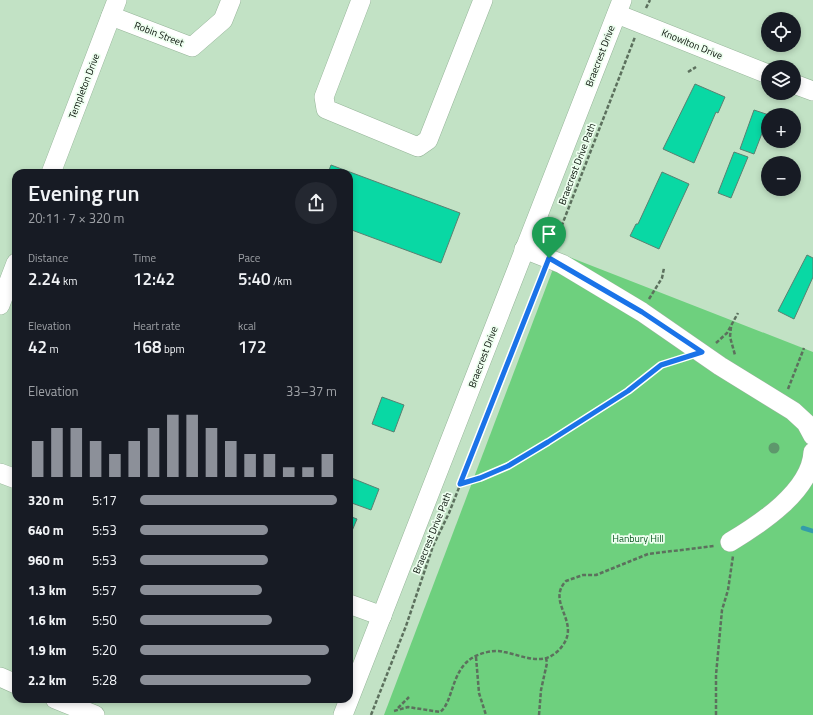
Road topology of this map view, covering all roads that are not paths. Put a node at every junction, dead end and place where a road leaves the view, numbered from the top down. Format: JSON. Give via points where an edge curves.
{"nodes":[{"id":1,"x":231,"y":0,"type":"edge"},
{"id":2,"x":361,"y":0,"type":"edge"},
{"id":3,"x":483,"y":0,"type":"edge"},
{"id":4,"x":619,"y":7,"type":"edge"},
{"id":5,"x":114,"y":8,"type":"edge"},
{"id":6,"x":761,"y":71,"type":"edge"},
{"id":7,"x":801,"y":87,"type":"edge"},
{"id":8,"x":813,"y":91,"type":"edge"},
{"id":9,"x":52,"y":169,"type":"edge"},
{"id":10,"x":524,"y":249,"type":"junction"},
{"id":11,"x":12,"y":274,"type":"edge"},
{"id":12,"x":0,"y":305,"type":"edge"},
{"id":13,"x":813,"y":436,"type":"edge"},
{"id":14,"x":813,"y":452,"type":"edge"},
{"id":15,"x":0,"y":473,"type":"edge"},
{"id":16,"x":12,"y":478,"type":"edge"},
{"id":17,"x":730,"y":542,"type":"road end"},
{"id":18,"x":353,"y":605,"type":"edge"},
{"id":19,"x":382,"y":616,"type":"junction"},
{"id":20,"x":0,"y":677,"type":"edge"},
{"id":21,"x":12,"y":682,"type":"edge"},
{"id":22,"x":353,"y":690,"type":"edge"},
{"id":23,"x":65,"y":703,"type":"edge"},
{"id":24,"x":348,"y":703,"type":"edge"},
{"id":25,"x":92,"y":714,"type":"edge"},
{"id":26,"x":343,"y":715,"type":"edge"}],
"edges":[{"from":1,"to":5,"type":"street","name":"Robin Street","via":[[223,20],[192,47]]},
{"from":2,"to":3,"type":"street","via":[[324,97],[326,109],[418,147],[428,140]]},
{"from":4,"to":6,"type":"street","name":"Knowlton Drive","via":[[640,23]]},
{"from":4,"to":10,"type":"street","name":"Braecrest Drive"},
{"from":5,"to":9,"type":"street","name":"Templeton Drive"},
{"from":7,"to":8,"type":"street"},
{"from":10,"to":13,"type":"street","via":[[549,258],[642,312],[738,378],[782,404],[806,423]]},
{"from":10,"to":19,"type":"street","name":"Braecrest Drive"},
{"from":11,"to":12,"type":"street"},
{"from":14,"to":17,"type":"street","via":[[813,460],[806,476],[789,497],[764,521]]},
{"from":15,"to":16,"type":"street"},
{"from":18,"to":19,"type":"street"},
{"from":19,"to":22,"type":"street","name":"Braecrest Drive"},
{"from":20,"to":21,"type":"street"},
{"from":23,"to":25,"type":"street"},
{"from":24,"to":26,"type":"street","name":"Braecrest Drive"}]}
